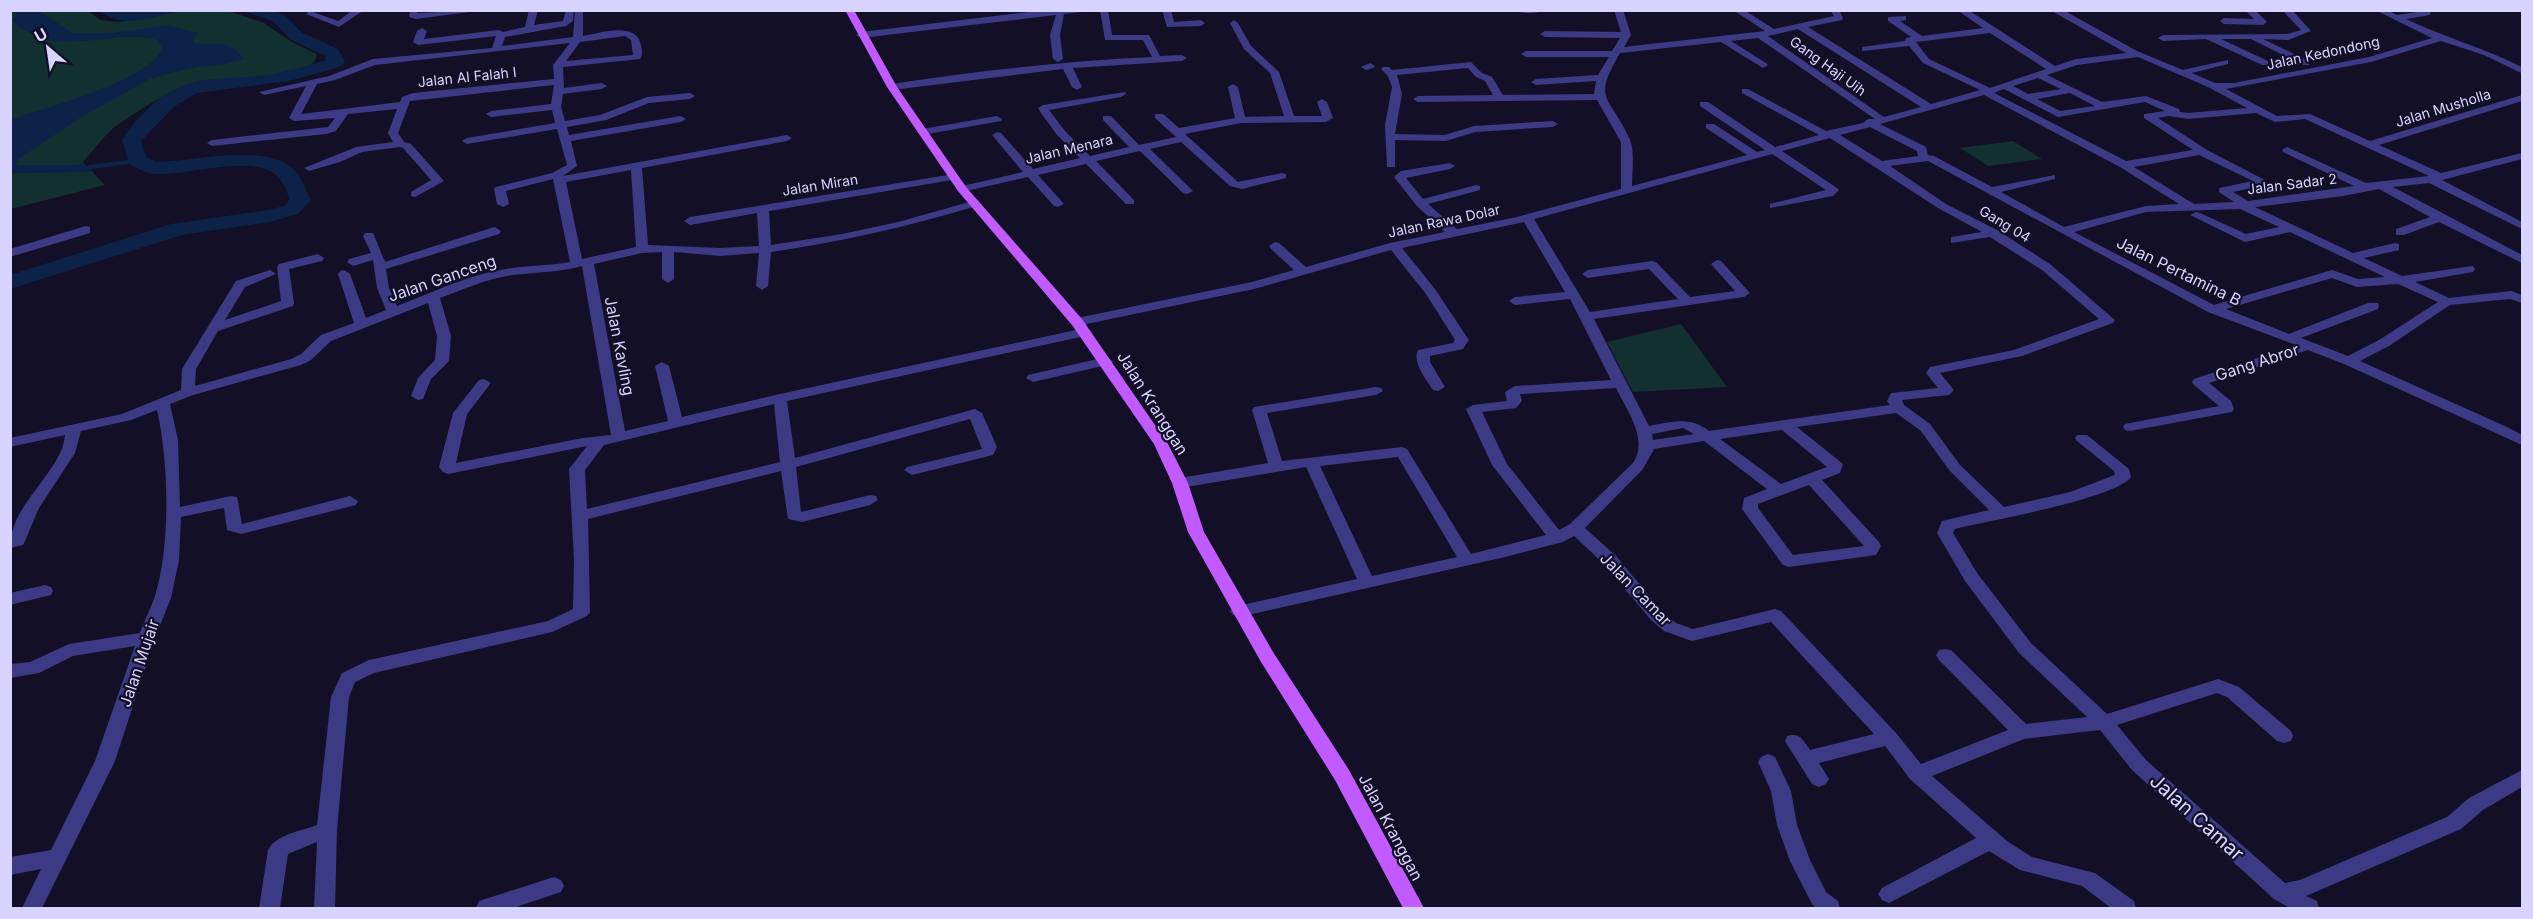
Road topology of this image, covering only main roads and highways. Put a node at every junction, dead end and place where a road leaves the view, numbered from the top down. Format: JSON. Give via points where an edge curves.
{"nodes":[{"id":1,"x":849,"y":10,"type":"edge"},
{"id":2,"x":1414,"y":909,"type":"edge"}],
"edges":[{"from":1,"to":2,"type":"main road","name":"Jalan Kranggan","via":[[892,87],[973,204],[1081,327],[1161,444],[1180,483],[1196,532],[1239,611],[1323,742]]}]}
